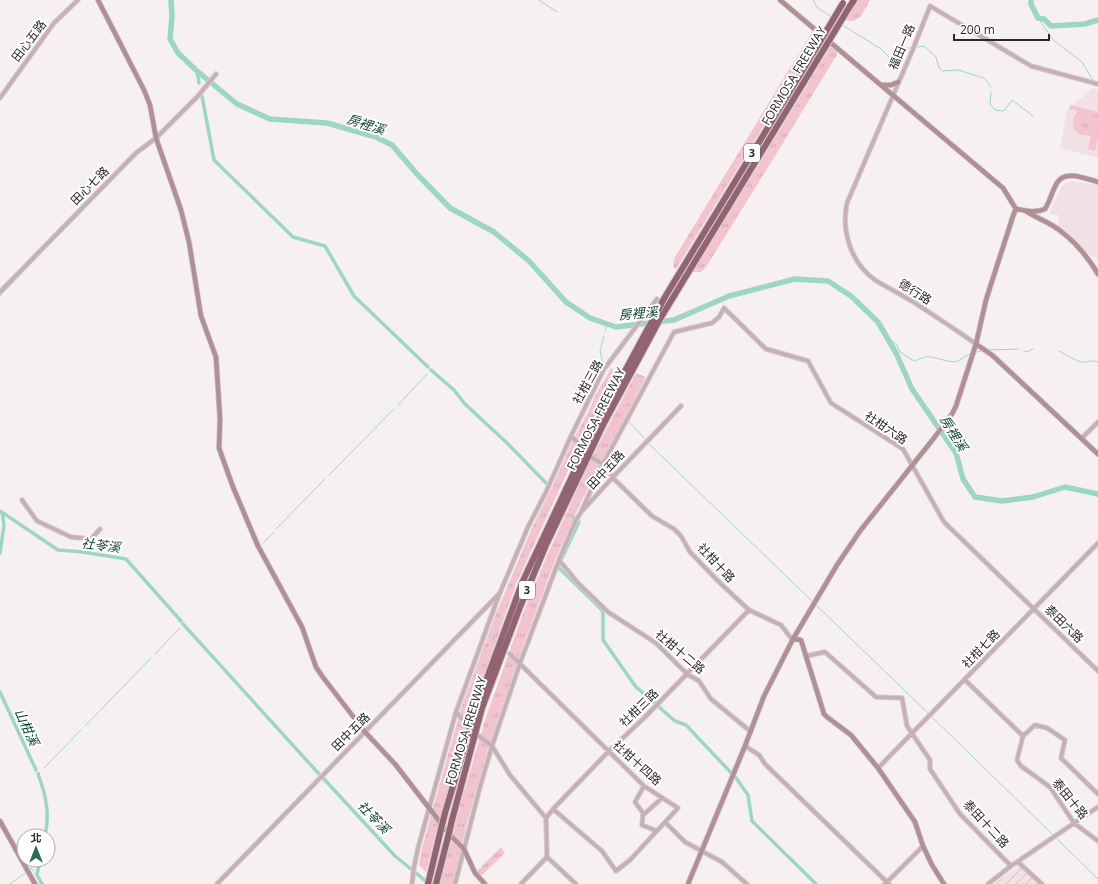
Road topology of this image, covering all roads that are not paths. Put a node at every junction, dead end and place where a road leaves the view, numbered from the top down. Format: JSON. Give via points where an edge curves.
{"nodes":[{"id":1,"x":78,"y":0,"type":"edge"},
{"id":2,"x":98,"y":0,"type":"edge"},
{"id":3,"x":780,"y":0,"type":"edge"},
{"id":4,"x":854,"y":0,"type":"edge"},
{"id":5,"x":844,"y":1,"type":"edge"},
{"id":6,"x":818,"y":32,"type":"dead end"},
{"id":7,"x":831,"y":43,"type":"dead end"},
{"id":8,"x":216,"y":75,"type":"dead end"},
{"id":9,"x":898,"y":82,"type":"junction"},
{"id":10,"x":1096,"y":84,"type":"edge"},
{"id":11,"x":882,"y":85,"type":"junction"},
{"id":12,"x":893,"y":95,"type":"junction"},
{"id":13,"x":0,"y":98,"type":"edge"},
{"id":14,"x":156,"y":138,"type":"junction"},
{"id":15,"x":1098,"y":182,"type":"edge"},
{"id":16,"x":1016,"y":209,"type":"junction"},
{"id":17,"x":1026,"y":211,"type":"junction"},
{"id":18,"x":1098,"y":274,"type":"edge"},
{"id":19,"x":0,"y":292,"type":"edge"},
{"id":20,"x":657,"y":299,"type":"dead end"},
{"id":21,"x":976,"y":344,"type":"junction"},
{"id":22,"x":681,"y":406,"type":"dead end"},
{"id":23,"x":1098,"y":422,"type":"edge"},
{"id":24,"x":571,"y":436,"type":"junction"},
{"id":25,"x":1082,"y":438,"type":"junction"},
{"id":26,"x":580,"y":445,"type":"dead end"},
{"id":27,"x":1098,"y":454,"type":"edge"},
{"id":28,"x":592,"y":458,"type":"dead end"},
{"id":29,"x":603,"y":464,"type":"junction"},
{"id":30,"x":912,"y":465,"type":"junction"},
{"id":31,"x":613,"y":477,"type":"junction"},
{"id":32,"x":22,"y":500,"type":"dead end"},
{"id":33,"x":580,"y":514,"type":"junction"},
{"id":34,"x":100,"y":529,"type":"dead end"},
{"id":35,"x":1098,"y":543,"type":"edge"},
{"id":36,"x":559,"y":560,"type":"junction"},
{"id":37,"x":499,"y":595,"type":"junction"},
{"id":38,"x":1034,"y":608,"type":"junction"},
{"id":39,"x":749,"y":610,"type":"junction"},
{"id":40,"x":793,"y":639,"type":"junction"},
{"id":41,"x":510,"y":654,"type":"tunnel mouth"},
{"id":42,"x":806,"y":656,"type":"junction"},
{"id":43,"x":520,"y":663,"type":"junction"},
{"id":44,"x":1098,"y":671,"type":"edge"},
{"id":45,"x":687,"y":674,"type":"junction"},
{"id":46,"x":965,"y":680,"type":"junction"},
{"id":47,"x":456,"y":712,"type":"junction"},
{"id":48,"x":465,"y":722,"type":"dead end"},
{"id":49,"x":750,"y":731,"type":"junction"},
{"id":50,"x":365,"y":732,"type":"junction"},
{"id":51,"x":912,"y":733,"type":"junction"},
{"id":52,"x":479,"y":736,"type":"dead end"},
{"id":53,"x":1023,"y":736,"type":"junction"},
{"id":54,"x":492,"y":746,"type":"junction"},
{"id":55,"x":745,"y":746,"type":"junction"},
{"id":56,"x":609,"y":751,"type":"junction"},
{"id":57,"x":878,"y":768,"type":"junction"},
{"id":58,"x":644,"y":786,"type":"junction"},
{"id":59,"x":1098,"y":794,"type":"edge"},
{"id":60,"x":662,"y":798,"type":"junction"},
{"id":61,"x":429,"y":806,"type":"junction"},
{"id":62,"x":1098,"y":807,"type":"edge"},
{"id":63,"x":553,"y":809,"type":"junction"},
{"id":64,"x":643,"y":815,"type":"junction"},
{"id":65,"x":546,"y":818,"type":"junction"},
{"id":66,"x":0,"y":821,"type":"edge"},
{"id":67,"x":665,"y":822,"type":"junction"},
{"id":68,"x":1074,"y":823,"type":"junction"},
{"id":69,"x":657,"y":831,"type":"junction"},
{"id":70,"x":1098,"y":841,"type":"edge"},
{"id":71,"x":923,"y":846,"type":"junction"},
{"id":72,"x":464,"y":849,"type":"junction"},
{"id":73,"x":701,"y":851,"type":"junction"},
{"id":74,"x":547,"y":857,"type":"junction"},
{"id":75,"x":1018,"y":862,"type":"junction"},
{"id":76,"x":1012,"y":866,"type":"junction"},
{"id":77,"x":437,"y":881,"type":"edge"},
{"id":78,"x":887,"y":883,"type":"edge"},
{"id":79,"x":35,"y":884,"type":"edge"},
{"id":80,"x":217,"y":884,"type":"edge"},
{"id":81,"x":412,"y":884,"type":"edge"},
{"id":82,"x":428,"y":884,"type":"edge"},
{"id":83,"x":455,"y":884,"type":"edge"},
{"id":84,"x":485,"y":884,"type":"edge"},
{"id":85,"x":521,"y":884,"type":"edge"},
{"id":86,"x":576,"y":884,"type":"edge"},
{"id":87,"x":688,"y":884,"type":"edge"},
{"id":88,"x":747,"y":884,"type":"edge"},
{"id":89,"x":944,"y":884,"type":"edge"},
{"id":90,"x":988,"y":884,"type":"edge"},
{"id":91,"x":1042,"y":884,"type":"edge"}],
"edges":[{"from":1,"to":13,"type":"street","name":"田心五路","via":[[54,24]]},
{"from":2,"to":14,"type":"street","via":[[144,90],[150,105]]},
{"from":3,"to":6,"type":"street"},
{"from":4,"to":77,"type":"highway","name":"FORMOSA FREEWAY","number":"3","bridge":true,"via":[[660,319],[604,423],[546,544],[482,708]]},
{"from":5,"to":82,"type":"highway","name":"FORMOSA FREEWAY","number":"3","bridge":true,"via":[[687,261],[595,428],[522,583],[476,708],[445,814]]},
{"from":7,"to":11,"type":"street"},
{"from":8,"to":14,"type":"street","name":"田心七路"},
{"from":9,"to":10,"type":"street","name":"福田一路","via":[[930,6],[1031,66]]},
{"from":9,"to":11,"type":"street","via":[[891,86]]},
{"from":9,"to":12,"type":"street","name":"福田一路"},
{"from":11,"to":12,"type":"street"},
{"from":12,"to":16,"type":"street","via":[[1003,188]]},
{"from":12,"to":21,"type":"street","name":"德行路","via":[[847,203],[845,220],[850,248],[860,266],[874,279]]},
{"from":14,"to":19,"type":"street","name":"田心七路","via":[[132,158]]},
{"from":14,"to":50,"type":"street","via":[[181,210],[202,316],[216,357],[220,448],[228,474],[258,546],[302,627],[316,667]]},
{"from":15,"to":17,"type":"street","via":[[1071,176],[1061,178],[1045,209]]},
{"from":16,"to":17,"type":"street"},
{"from":16,"to":21,"type":"street","via":[[986,300]]},
{"from":17,"to":18,"type":"street","via":[[1063,233]]},
{"from":20,"to":24,"type":"street","name":"社柑三路","via":[[599,377]]},
{"from":21,"to":25,"type":"street","name":"德行路","via":[[992,355]]},
{"from":21,"to":30,"type":"street","via":[[952,414]]},
{"from":22,"to":31,"type":"street","name":"田中五路"},
{"from":23,"to":25,"type":"street"},
{"from":24,"to":26,"type":"street"},
{"from":24,"to":37,"type":"street","name":"社柑三路"},
{"from":25,"to":27,"type":"street","name":"德行路"},
{"from":28,"to":29,"type":"street"},
{"from":29,"to":30,"type":"street","name":"社柑六路","via":[[674,332],[712,322],[719,317],[724,308],[766,350],[808,361],[831,403],[903,449]]},
{"from":29,"to":31,"type":"street","name":"社柑十路"},
{"from":29,"to":33,"type":"street"},
{"from":30,"to":38,"type":"street","name":"社柑六路","via":[[944,522]]},
{"from":30,"to":40,"type":"street","via":[[860,530]]},
{"from":31,"to":33,"type":"street","name":"田中五路"},
{"from":31,"to":39,"type":"street","name":"社柑十路","via":[[652,516],[674,529],[690,552]]},
{"from":32,"to":34,"type":"street","via":[[37,521],[71,536],[91,539]]},
{"from":33,"to":36,"type":"street"},
{"from":35,"to":38,"type":"street","name":"社柑七路"},
{"from":36,"to":43,"type":"street"},
{"from":36,"to":45,"type":"street","name":"社柑十二路","via":[[608,612],[656,643]]},
{"from":37,"to":47,"type":"street","name":"社柑三路"},
{"from":37,"to":50,"type":"street","name":"田中五路"},
{"from":38,"to":44,"type":"street","name":"泰田六路"},
{"from":38,"to":46,"type":"street","name":"社柑七路"},
{"from":39,"to":40,"type":"street","name":"社柑十路","via":[[781,625]]},
{"from":39,"to":45,"type":"street","name":"社柑三路"},
{"from":40,"to":42,"type":"street","via":[[801,640]]},
{"from":40,"to":49,"type":"street","via":[[772,679]]},
{"from":41,"to":43,"type":"street","name":"社柑十四路"},
{"from":42,"to":51,"type":"street","via":[[825,652],[876,697],[902,698],[907,726]]},
{"from":42,"to":57,"type":"street","via":[[824,714],[851,734]]},
{"from":43,"to":54,"type":"street"},
{"from":43,"to":56,"type":"street","name":"社柑十四路"},
{"from":45,"to":49,"type":"street","name":"社柑十二路","via":[[700,681],[711,699]]},
{"from":45,"to":56,"type":"street","name":"社柑三路"},
{"from":46,"to":51,"type":"street","name":"社柑七路"},
{"from":46,"to":53,"type":"street"},
{"from":47,"to":48,"type":"street"},
{"from":47,"to":61,"type":"street","name":"社柑三路"},
{"from":49,"to":55,"type":"street"},
{"from":50,"to":61,"type":"street"},
{"from":50,"to":80,"type":"street","name":"田中五路"},
{"from":51,"to":57,"type":"street","name":"社柑七路"},
{"from":51,"to":76,"type":"street","name":"泰田十二路","via":[[930,760],[930,769],[960,814]]},
{"from":52,"to":54,"type":"street"},
{"from":53,"to":59,"type":"street","via":[[1035,724],[1065,740],[1061,758]]},
{"from":53,"to":68,"type":"street","name":"泰田十路","via":[[1017,760],[1020,766],[1050,787]]},
{"from":54,"to":65,"type":"street","via":[[510,775]]},
{"from":54,"to":72,"type":"street"},
{"from":55,"to":73,"type":"street"},
{"from":55,"to":78,"type":"street","via":[[759,755],[765,764]]},
{"from":56,"to":58,"type":"street","name":"社柑十四路"},
{"from":56,"to":63,"type":"street","name":"社柑三路"},
{"from":57,"to":71,"type":"street","via":[[915,822]]},
{"from":58,"to":60,"type":"street","name":"社柑十四路"},
{"from":58,"to":64,"type":"street","via":[[635,802]]},
{"from":60,"to":64,"type":"street"},
{"from":60,"to":67,"type":"street","name":"社柑十四路","via":[[678,808]]},
{"from":61,"to":72,"type":"street","via":[[450,835]]},
{"from":61,"to":81,"type":"street","name":"社柑三路"},
{"from":62,"to":68,"type":"street"},
{"from":63,"to":65,"type":"street","name":"社柑三路"},
{"from":63,"to":69,"type":"street","name":"社柑十四路","via":[[602,851],[616,871]]},
{"from":64,"to":69,"type":"street","via":[[642,825]]},
{"from":65,"to":74,"type":"street"},
{"from":66,"to":79,"type":"street"},
{"from":67,"to":69,"type":"street","name":"社柑十四路"},
{"from":67,"to":73,"type":"street","via":[[685,842]]},
{"from":68,"to":70,"type":"street","name":"泰田十路"},
{"from":68,"to":75,"type":"street"},
{"from":71,"to":78,"type":"street"},
{"from":71,"to":89,"type":"street"},
{"from":72,"to":83,"type":"street"},
{"from":72,"to":84,"type":"street"},
{"from":73,"to":87,"type":"street"},
{"from":73,"to":88,"type":"street","via":[[722,862]]},
{"from":74,"to":85,"type":"street"},
{"from":74,"to":86,"type":"street"},
{"from":75,"to":76,"type":"street"},
{"from":75,"to":91,"type":"street"},
{"from":76,"to":90,"type":"street"}]}
